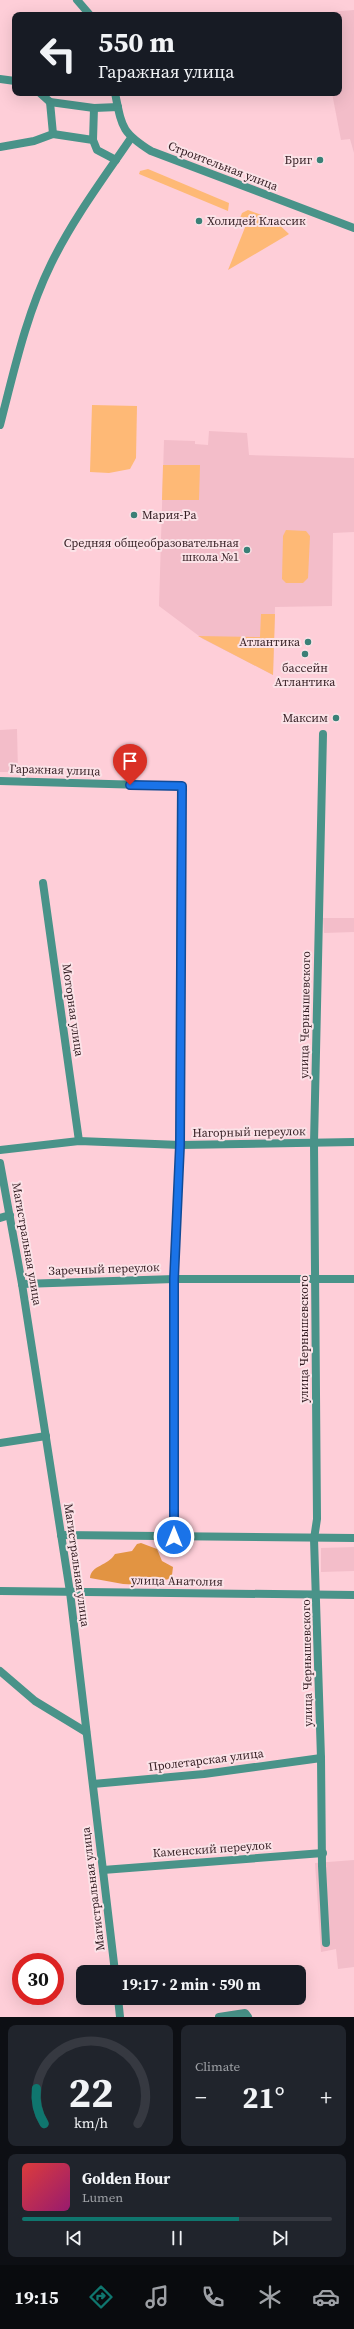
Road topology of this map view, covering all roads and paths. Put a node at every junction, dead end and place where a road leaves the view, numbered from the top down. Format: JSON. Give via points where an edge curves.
{"nodes":[{"id":1,"x":77,"y":0,"type":"edge"},
{"id":2,"x":87,"y":12,"type":"edge"},
{"id":3,"x":0,"y":79,"type":"edge"},
{"id":4,"x":12,"y":81,"type":"edge"},
{"id":5,"x":43,"y":96,"type":"edge"},
{"id":6,"x":116,"y":96,"type":"edge"},
{"id":7,"x":50,"y":102,"type":"junction"},
{"id":8,"x":118,"y":107,"type":"junction"},
{"id":9,"x":94,"y":108,"type":"junction"},
{"id":10,"x":53,"y":134,"type":"junction"},
{"id":11,"x":131,"y":138,"type":"junction"},
{"id":12,"x":93,"y":140,"type":"junction"},
{"id":13,"x":0,"y":147,"type":"edge"},
{"id":14,"x":116,"y":160,"type":"junction"},
{"id":15,"x":354,"y":228,"type":"edge"},
{"id":16,"x":0,"y":425,"type":"edge"},
{"id":17,"x":323,"y":734,"type":"dead end"},
{"id":18,"x":0,"y":781,"type":"edge"},
{"id":19,"x":43,"y":883,"type":"dead end"},
{"id":20,"x":79,"y":1142,"type":"junction"},
{"id":21,"x":354,"y":1142,"type":"edge"},
{"id":22,"x":314,"y":1143,"type":"junction"},
{"id":23,"x":180,"y":1145,"type":"junction"},
{"id":24,"x":0,"y":1150,"type":"edge"},
{"id":25,"x":0,"y":1164,"type":"edge"},
{"id":26,"x":10,"y":1216,"type":"junction"},
{"id":27,"x":0,"y":1218,"type":"edge"},
{"id":28,"x":354,"y":1278,"type":"edge"},
{"id":29,"x":174,"y":1279,"type":"junction"},
{"id":30,"x":316,"y":1279,"type":"junction"},
{"id":31,"x":22,"y":1284,"type":"junction"},
{"id":32,"x":46,"y":1436,"type":"junction"},
{"id":33,"x":0,"y":1442,"type":"edge"},
{"id":34,"x":61,"y":1535,"type":"junction"},
{"id":35,"x":174,"y":1537,"type":"junction"},
{"id":36,"x":354,"y":1538,"type":"edge"},
{"id":37,"x":314,"y":1539,"type":"junction"},
{"id":38,"x":0,"y":1591,"type":"edge"},
{"id":39,"x":70,"y":1592,"type":"junction"},
{"id":40,"x":317,"y":1595,"type":"junction"},
{"id":41,"x":354,"y":1595,"type":"edge"},
{"id":42,"x":0,"y":1671,"type":"edge"},
{"id":43,"x":86,"y":1732,"type":"junction"},
{"id":44,"x":321,"y":1758,"type":"junction"},
{"id":45,"x":93,"y":1784,"type":"junction"},
{"id":46,"x":323,"y":1853,"type":"junction"},
{"id":47,"x":103,"y":1870,"type":"junction"},
{"id":48,"x":326,"y":1943,"type":"dead end"},
{"id":49,"x":114,"y":1965,"type":"edge"},
{"id":50,"x":119,"y":2005,"type":"edge"},
{"id":51,"x":120,"y":2017,"type":"edge"},
{"id":52,"x":219,"y":2017,"type":"edge"},
{"id":53,"x":248,"y":2017,"type":"edge"}],
"edges":[{"from":1,"to":2,"type":"street"},
{"from":3,"to":4,"type":"street"},
{"from":5,"to":7,"type":"street"},
{"from":6,"to":8,"type":"street","name":"Строительная улица"},
{"from":7,"to":9,"type":"street"},
{"from":7,"to":10,"type":"street"},
{"from":8,"to":9,"type":"street"},
{"from":8,"to":11,"type":"street","name":"Строительная улица","via":[[120,119]]},
{"from":9,"to":12,"type":"street"},
{"from":10,"to":12,"type":"street"},
{"from":10,"to":13,"type":"street","via":[[34,142]]},
{"from":11,"to":14,"type":"street"},
{"from":11,"to":15,"type":"street","name":"Строительная улица","via":[[151,151]]},
{"from":12,"to":14,"type":"street","via":[[97,150]]},
{"from":14,"to":16,"type":"street","via":[[75,220],[41,286],[25,332]]},
{"from":17,"to":22,"type":"street","name":"улица Чернышевского"},
{"from":18,"to":23,"type":"street","name":"Гаражная улица","via":[[182,786]]},
{"from":19,"to":20,"type":"street","name":"Моторная улица"},
{"from":20,"to":23,"type":"street","name":"Нагорный переулок"},
{"from":20,"to":24,"type":"street","name":"Нагорный переулок"},
{"from":21,"to":22,"type":"street","name":"Нагорный переулок"},
{"from":22,"to":23,"type":"street","name":"Нагорный переулок"},
{"from":22,"to":30,"type":"street","name":"улица Чернышевского"},
{"from":23,"to":29,"type":"street"},
{"from":25,"to":26,"type":"street","name":"Магистральная улица"},
{"from":26,"to":27,"type":"street"},
{"from":26,"to":31,"type":"street","name":"Магистральная улица"},
{"from":28,"to":30,"type":"street","name":"Заречный переулок"},
{"from":29,"to":30,"type":"street","name":"Заречный переулок"},
{"from":29,"to":31,"type":"street","name":"Заречный переулок"},
{"from":29,"to":35,"type":"street"},
{"from":30,"to":37,"type":"street","name":"улица Чернышевского","via":[[317,1519]]},
{"from":31,"to":32,"type":"street","name":"Магистральная улица"},
{"from":32,"to":33,"type":"street"},
{"from":32,"to":34,"type":"street","name":"Магистральная улица"},
{"from":34,"to":35,"type":"street"},
{"from":34,"to":39,"type":"street","name":"Магистральная улица"},
{"from":35,"to":37,"type":"street"},
{"from":36,"to":37,"type":"street"},
{"from":37,"to":40,"type":"street","name":"улица Чернышевского"},
{"from":38,"to":39,"type":"street","name":"улица Анатолия"},
{"from":39,"to":40,"type":"street","name":"улица Анатолия"},
{"from":39,"to":43,"type":"street","name":"Магистральная улица"},
{"from":40,"to":41,"type":"street","name":"улица Анатолия"},
{"from":40,"to":44,"type":"street","name":"улица Чернышевского"},
{"from":42,"to":43,"type":"street","via":[[35,1701]]},
{"from":43,"to":45,"type":"street","name":"Магистральная улица"},
{"from":44,"to":45,"type":"street","name":"Пролетарская улица","via":[[204,1774]]},
{"from":44,"to":46,"type":"street","name":"улица Чернышевского"},
{"from":45,"to":47,"type":"street","name":"Магистральная улица"},
{"from":46,"to":47,"type":"street","name":"Каменский переулок"},
{"from":46,"to":48,"type":"street","name":"улица Чернышевского"},
{"from":47,"to":49,"type":"street","name":"Магистральная улица"},
{"from":50,"to":51,"type":"street"},
{"from":52,"to":53,"type":"street","via":[[245,2013]]}]}
